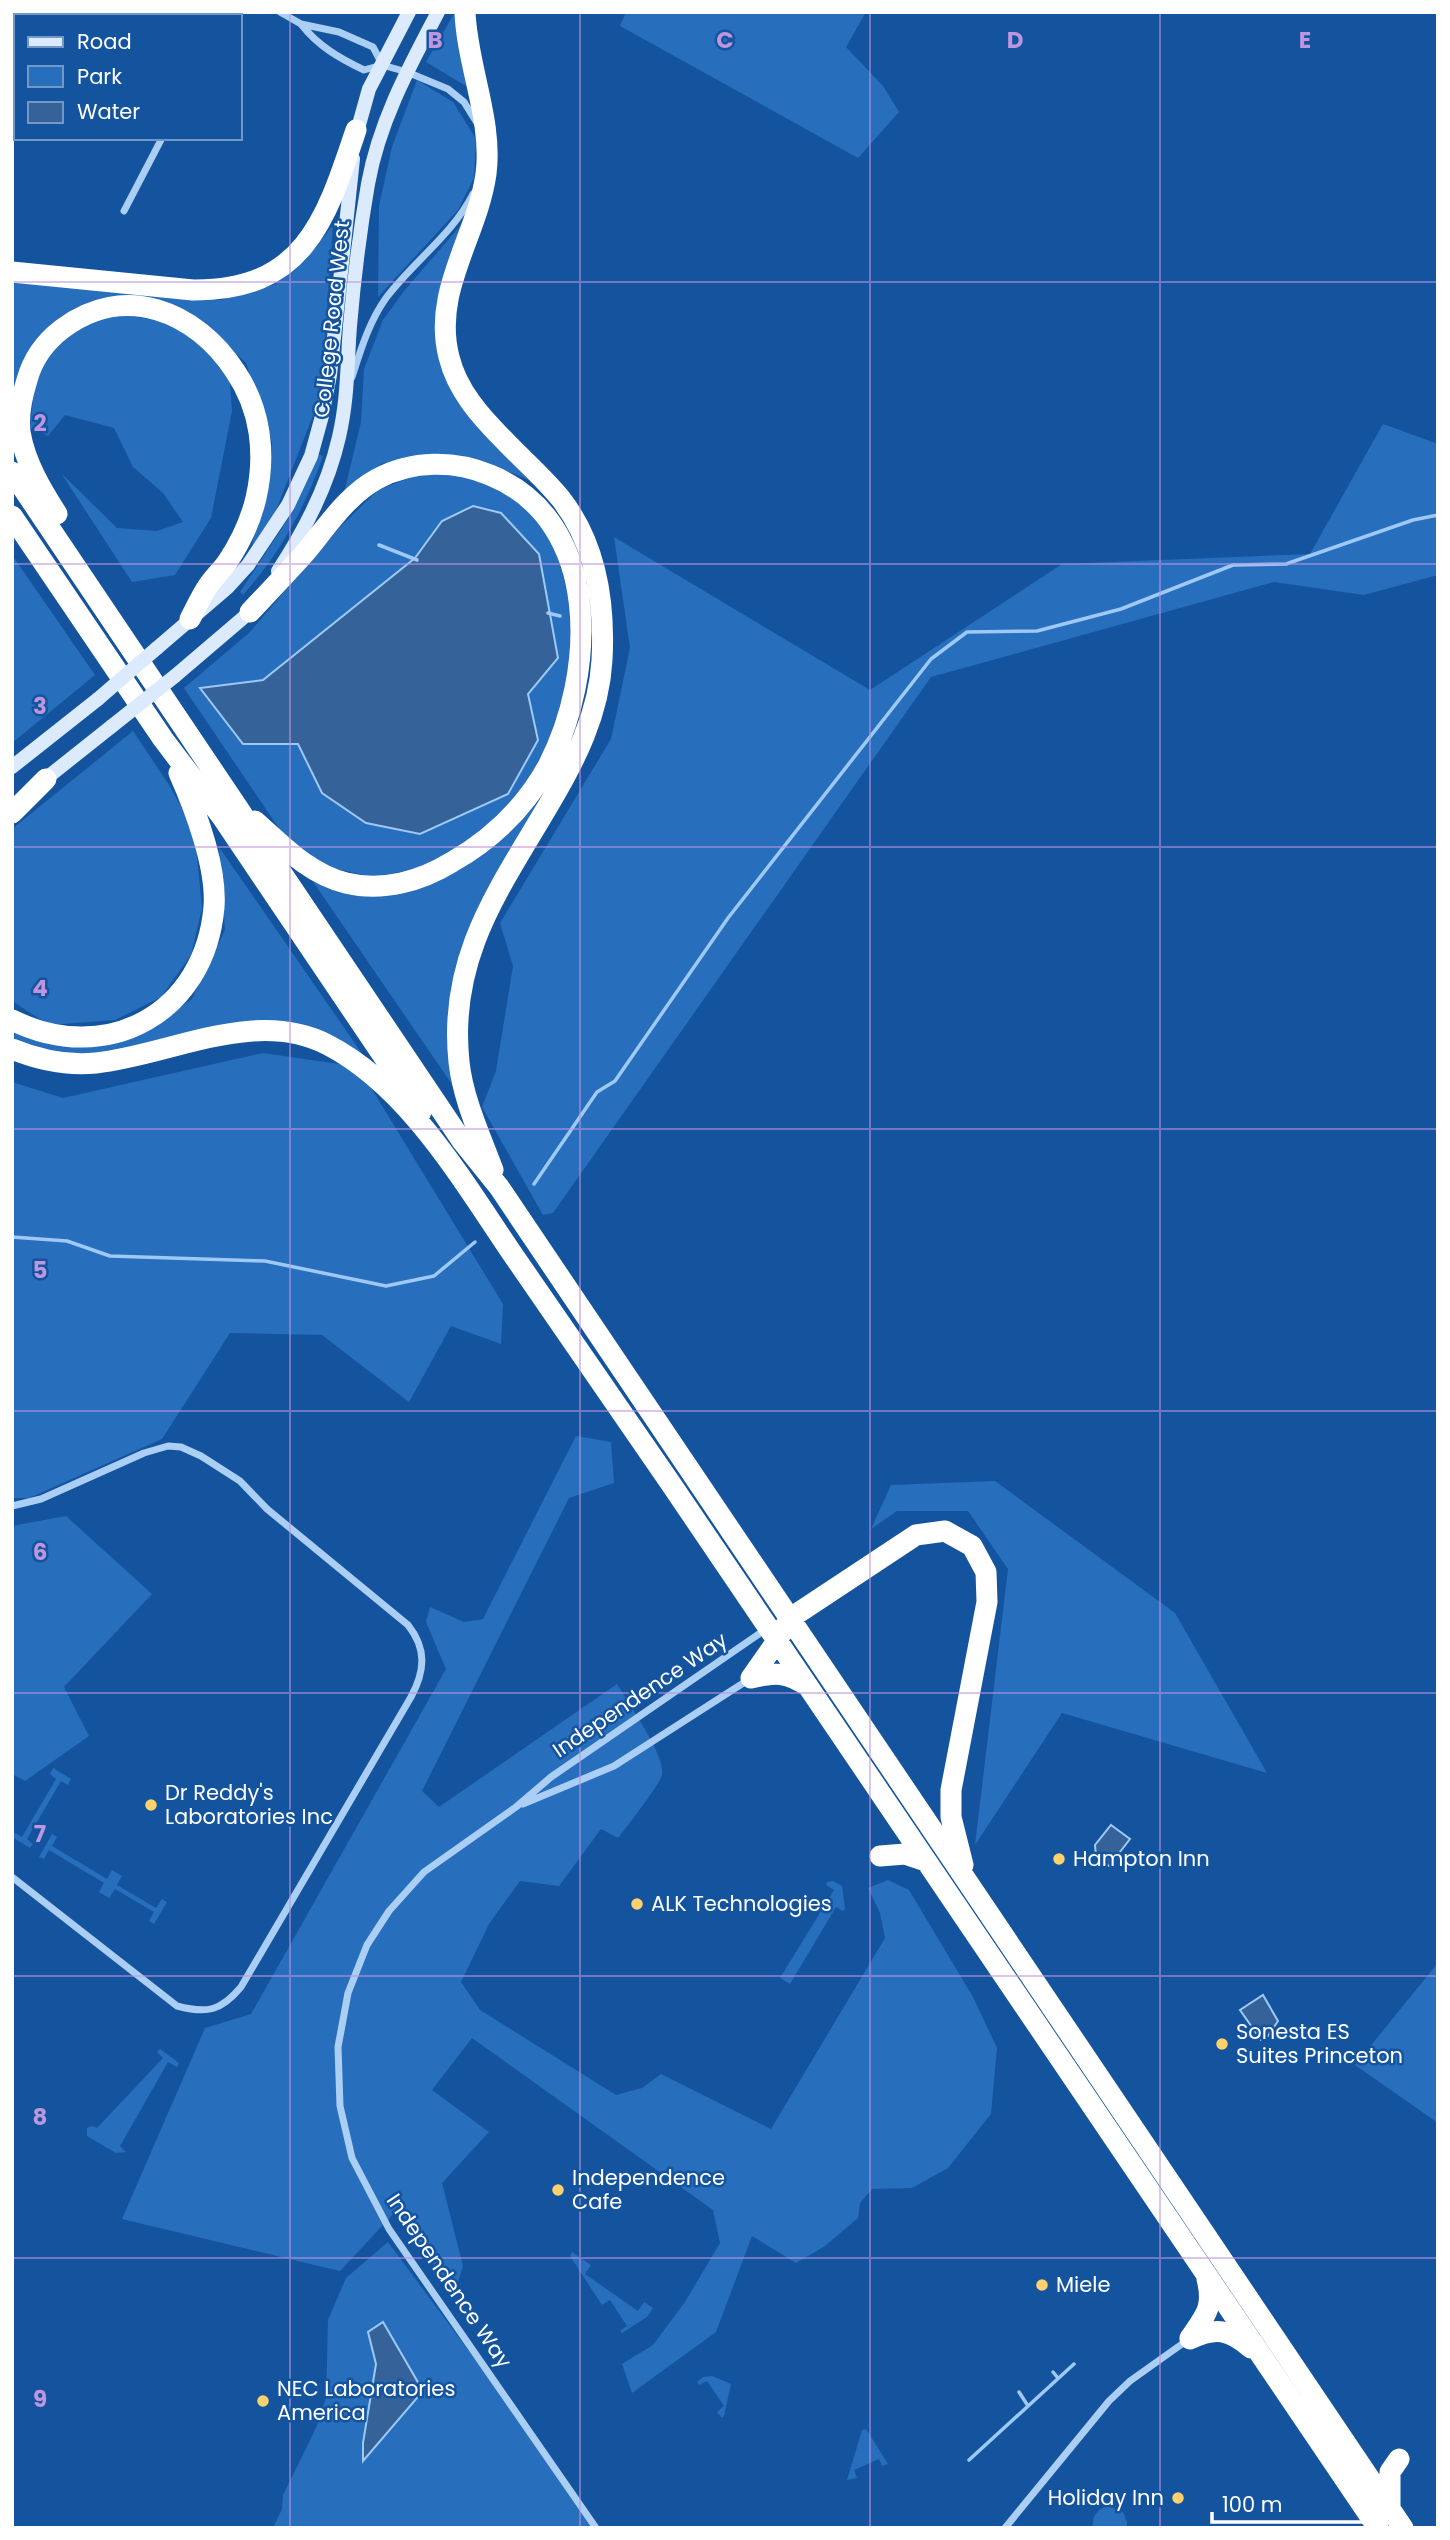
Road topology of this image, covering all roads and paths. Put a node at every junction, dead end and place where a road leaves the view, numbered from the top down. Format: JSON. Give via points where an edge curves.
{"nodes":[{"id":1,"x":280,"y":12,"type":"edge"},
{"id":2,"x":409,"y":12,"type":"edge"},
{"id":3,"x":438,"y":12,"type":"edge"},
{"id":4,"x":465,"y":12,"type":"edge"},
{"id":5,"x":301,"y":24,"type":"junction"},
{"id":6,"x":382,"y":65,"type":"junction"},
{"id":7,"x":407,"y":72,"type":"junction"},
{"id":8,"x":356,"y":130,"type":"junction"},
{"id":9,"x":161,"y":140,"type":"edge"},
{"id":10,"x":486,"y":141,"type":"junction"},
{"id":11,"x":124,"y":211,"type":"dead end"},
{"id":12,"x":12,"y":272,"type":"edge"},
{"id":13,"x":348,"y":391,"type":"junction"},
{"id":14,"x":12,"y":472,"type":"edge"},
{"id":15,"x":12,"y":516,"type":"edge"},
{"id":16,"x":89,"y":586,"type":"junction"},
{"id":17,"x":250,"y":612,"type":"junction"},
{"id":18,"x":190,"y":619,"type":"junction"},
{"id":19,"x":163,"y":739,"type":"junction"},
{"id":20,"x":12,"y":767,"type":"edge"},
{"id":21,"x":46,"y":779,"type":"junction"},
{"id":22,"x":12,"y":803,"type":"edge"},
{"id":23,"x":237,"y":804,"type":"junction"},
{"id":24,"x":12,"y":813,"type":"edge"},
{"id":25,"x":12,"y":1020,"type":"edge"},
{"id":26,"x":12,"y":1049,"type":"edge"},
{"id":27,"x":443,"y":1154,"type":"junction"},
{"id":28,"x":499,"y":1187,"type":"junction"},
{"id":29,"x":12,"y":1506,"type":"edge"},
{"id":30,"x":789,"y":1619,"type":"junction"},
{"id":31,"x":773,"y":1634,"type":"junction"},
{"id":32,"x":751,"y":1678,"type":"junction"},
{"id":33,"x":808,"y":1686,"type":"junction"},
{"id":34,"x":516,"y":1807,"type":"junction"},
{"id":35,"x":893,"y":1812,"type":"junction"},
{"id":36,"x":926,"y":1861,"type":"junction"},
{"id":37,"x":12,"y":1877,"type":"edge"},
{"id":38,"x":966,"y":1877,"type":"junction"},
{"id":39,"x":1205,"y":2273,"type":"junction"},
{"id":40,"x":1190,"y":2339,"type":"junction"},
{"id":41,"x":1262,"y":2357,"type":"junction"},
{"id":42,"x":1350,"y":2450,"type":"junction"},
{"id":43,"x":1338,"y":2468,"type":"junction"},
{"id":44,"x":1390,"y":2510,"type":"junction"},
{"id":45,"x":596,"y":2528,"type":"edge"},
{"id":46,"x":1004,"y":2528,"type":"edge"},
{"id":47,"x":1362,"y":2528,"type":"edge"},
{"id":48,"x":1378,"y":2528,"type":"edge"},
{"id":49,"x":1403,"y":2528,"type":"edge"}],
"edges":[{"from":1,"to":5,"type":"street"},
{"from":2,"to":6,"type":"street","name":"College Road West"},
{"from":3,"to":7,"type":"street","name":"College Road West"},
{"from":4,"to":10,"type":"highway"},
{"from":5,"to":6,"type":"street","via":[[339,32],[373,47]]},
{"from":5,"to":6,"type":"street","via":[[313,39],[351,64],[364,70]]},
{"from":6,"to":7,"type":"street"},
{"from":6,"to":8,"type":"street","name":"College Road West"},
{"from":7,"to":10,"type":"street","via":[[448,89],[464,102]]},
{"from":7,"to":13,"type":"street","name":"College Road West","via":[[379,139],[368,183],[350,327]]},
{"from":8,"to":12,"type":"highway","via":[[315,233],[298,253],[249,284],[193,290]]},
{"from":8,"to":18,"type":"street","name":"College Road West","via":[[330,375],[311,456],[262,545],[227,588]]},
{"from":9,"to":11,"type":"street"},
{"from":10,"to":13,"type":"street","via":[[471,198],[373,317]]},
{"from":10,"to":28,"type":"highway","via":[[486,174],[445,310],[449,359],[470,402],[576,521],[591,557],[603,631],[602,664],[586,736],[489,906],[462,981],[459,1064],[469,1107]]},
{"from":13,"to":17,"type":"street","name":"College Road West","via":[[339,438],[313,512]]},
{"from":14,"to":16,"type":"highway"},
{"from":15,"to":19,"type":"highway"},
{"from":16,"to":18,"type":"highway","via":[[61,521],[35,478],[20,431],[22,398],[31,364],[48,339],[78,317],[103,308],[134,305],[162,310],[191,324],[222,351],[243,383],[259,425],[262,464],[256,501],[228,562]]},
{"from":16,"to":23,"type":"highway"},
{"from":17,"to":21,"type":"street","name":"College Road West","bridge":true},
{"from":17,"to":23,"type":"highway","via":[[356,495],[377,479],[438,463],[485,472],[537,503],[557,531],[572,565],[581,647],[565,729],[547,768],[521,806],[494,834],[436,872],[385,885],[346,883],[300,862]]},
{"from":18,"to":20,"type":"street","name":"College Road West","bridge":true},
{"from":19,"to":25,"type":"highway","via":[[189,796],[209,864],[214,904],[209,938],[195,972],[168,1005],[112,1035],[76,1038],[42,1033]]},
{"from":19,"to":27,"type":"highway","via":[[222,817],[400,1078]]},
{"from":21,"to":22,"type":"street","name":"College Road West"},
{"from":21,"to":24,"type":"highway"},
{"from":23,"to":28,"type":"highway","via":[[462,1141]]},
{"from":26,"to":27,"type":"highway","via":[[66,1063],[98,1063],[232,1034],[291,1033],[323,1042],[365,1067]]},
{"from":27,"to":31,"type":"highway"},
{"from":28,"to":30,"type":"highway"},
{"from":29,"to":37,"type":"street","via":[[41,1499],[144,1453],[181,1447],[240,1481],[274,1515],[408,1625],[417,1636],[423,1667],[411,1697],[241,1987],[215,2009],[198,2012],[177,2007]]},
{"from":30,"to":31,"type":"highway"},
{"from":30,"to":38,"type":"highway"},
{"from":30,"to":38,"type":"highway","via":[[916,1535],[945,1531],[972,1546],[986,1572],[987,1602],[951,1790],[951,1817]]},
{"from":31,"to":32,"type":"highway"},
{"from":31,"to":33,"type":"highway"},
{"from":31,"to":34,"type":"street","name":"Independence Way","via":[[551,1777]]},
{"from":32,"to":33,"type":"highway","via":[[774,1673]]},
{"from":32,"to":34,"type":"street","name":"Independence Way","via":[[614,1766]]},
{"from":33,"to":35,"type":"highway"},
{"from":34,"to":45,"type":"street","name":"Independence Way","via":[[424,1872],[389,1911],[367,1945],[348,1993],[338,2047],[340,2106],[352,2158],[389,2229]]},
{"from":35,"to":36,"type":"highway"},
{"from":35,"to":36,"type":"highway","via":[[890,1837],[880,1856],[905,1854]]},
{"from":36,"to":39,"type":"highway"},
{"from":38,"to":42,"type":"highway"},
{"from":39,"to":40,"type":"highway","via":[[1210,2305]]},
{"from":39,"to":41,"type":"highway"},
{"from":40,"to":41,"type":"highway","via":[[1206,2331],[1225,2331]]},
{"from":40,"to":46,"type":"street","via":[[1109,2401]]},
{"from":41,"to":43,"type":"highway"},
{"from":42,"to":44,"type":"highway"},
{"from":42,"to":44,"type":"highway","via":[[1377,2460],[1399,2459],[1390,2472]]},
{"from":43,"to":47,"type":"highway"},
{"from":43,"to":48,"type":"highway"},
{"from":44,"to":49,"type":"highway"}]}
